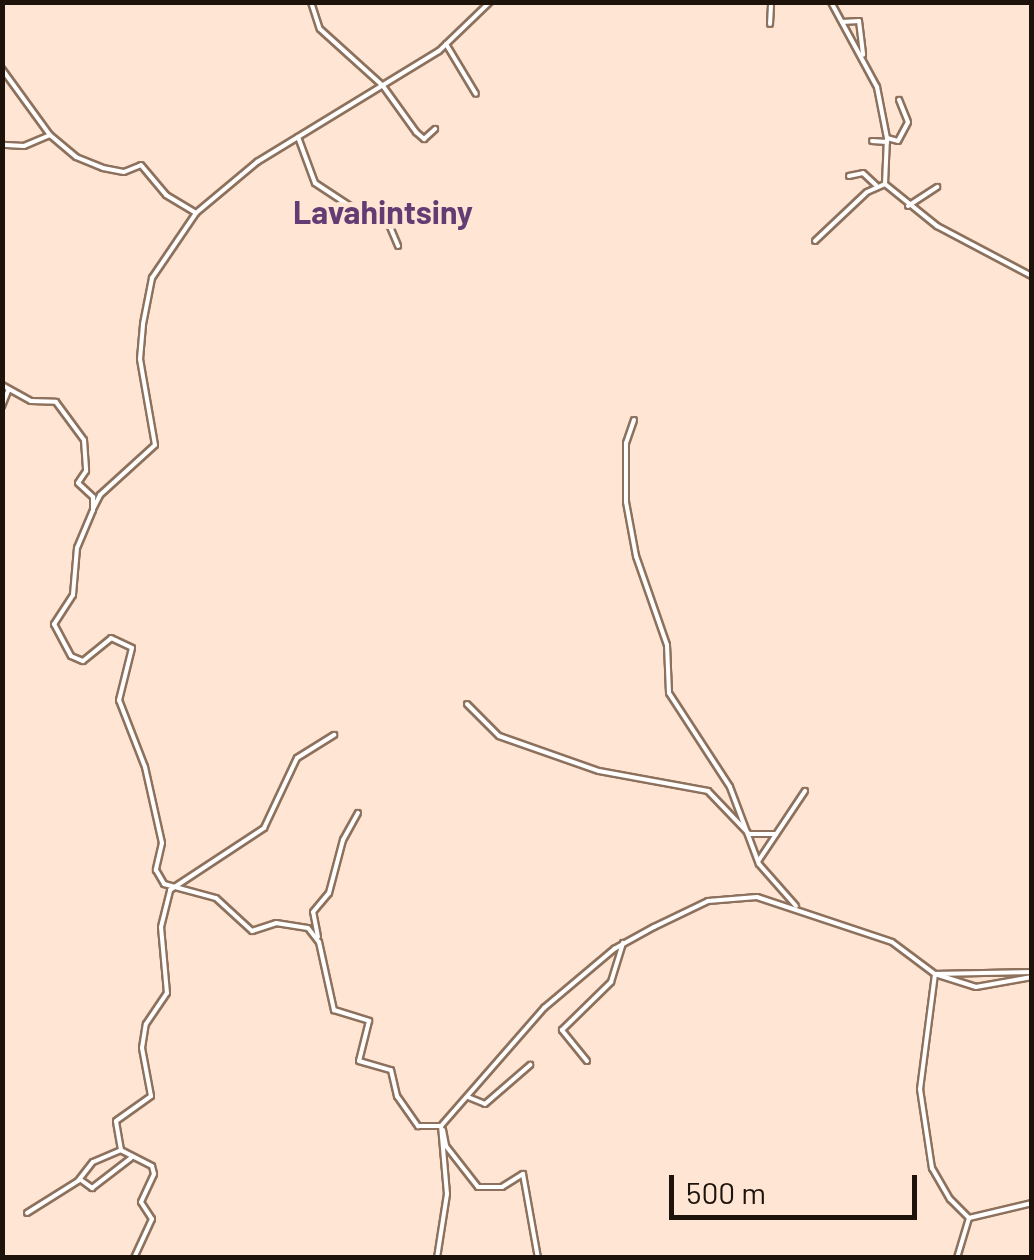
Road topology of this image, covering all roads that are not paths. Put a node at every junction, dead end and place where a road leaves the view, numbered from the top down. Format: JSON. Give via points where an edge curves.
{"nodes":[{"id":1,"x":311,"y":2,"type":"edge"},
{"id":2,"x":490,"y":2,"type":"edge"},
{"id":3,"x":771,"y":2,"type":"edge"},
{"id":4,"x":831,"y":2,"type":"edge"},
{"id":5,"x":842,"y":22,"type":"junction"},
{"id":6,"x":770,"y":24,"type":"dead end"},
{"id":7,"x":446,"y":44,"type":"junction"},
{"id":8,"x":863,"y":55,"type":"junction"},
{"id":9,"x":2,"y":69,"type":"edge"},
{"id":10,"x":383,"y":86,"type":"junction"},
{"id":11,"x":476,"y":94,"type":"dead end"},
{"id":12,"x":899,"y":100,"type":"dead end"},
{"id":13,"x":435,"y":129,"type":"dead end"},
{"id":14,"x":50,"y":135,"type":"junction"},
{"id":15,"x":298,"y":137,"type":"junction"},
{"id":16,"x":887,"y":140,"type":"junction"},
{"id":17,"x":872,"y":141,"type":"dead end"},
{"id":18,"x":2,"y":145,"type":"edge"},
{"id":19,"x":849,"y":176,"type":"dead end"},
{"id":20,"x":885,"y":184,"type":"junction"},
{"id":21,"x":876,"y":185,"type":"junction"},
{"id":22,"x":936,"y":187,"type":"dead end"},
{"id":23,"x":908,"y":206,"type":"junction"},
{"id":24,"x":196,"y":212,"type":"junction"},
{"id":25,"x":815,"y":241,"type":"dead end"},
{"id":26,"x":398,"y":246,"type":"dead end"},
{"id":27,"x":1032,"y":276,"type":"edge"},
{"id":28,"x":6,"y":387,"type":"edge"},
{"id":29,"x":2,"y":406,"type":"edge"},
{"id":30,"x":634,"y":420,"type":"dead end"},
{"id":31,"x":93,"y":510,"type":"junction"},
{"id":32,"x":466,"y":704,"type":"dead end"},
{"id":33,"x":334,"y":735,"type":"dead end"},
{"id":34,"x":804,"y":791,"type":"dead end"},
{"id":35,"x":358,"y":813,"type":"dead end"},
{"id":36,"x":749,"y":834,"type":"junction"},
{"id":37,"x":776,"y":834,"type":"junction"},
{"id":38,"x":759,"y":864,"type":"junction"},
{"id":39,"x":773,"y":886,"type":"junction"},
{"id":40,"x":170,"y":890,"type":"junction"},
{"id":41,"x":772,"y":900,"type":"junction"},
{"id":42,"x":800,"y":909,"type":"junction"},
{"id":43,"x":313,"y":912,"type":"junction"},
{"id":44,"x":300,"y":924,"type":"junction"},
{"id":45,"x":319,"y":942,"type":"junction"},
{"id":46,"x":624,"y":943,"type":"junction"},
{"id":47,"x":935,"y":974,"type":"junction"},
{"id":48,"x":1032,"y":975,"type":"edge"},
{"id":49,"x":586,"y":1061,"type":"dead end"},
{"id":50,"x":530,"y":1065,"type":"dead end"},
{"id":51,"x":466,"y":1096,"type":"junction"},
{"id":52,"x":441,"y":1126,"type":"junction"},
{"id":53,"x":120,"y":1150,"type":"junction"},
{"id":54,"x":131,"y":1158,"type":"junction"},
{"id":55,"x":80,"y":1178,"type":"junction"},
{"id":56,"x":1032,"y":1203,"type":"edge"},
{"id":57,"x":27,"y":1213,"type":"dead end"},
{"id":58,"x":969,"y":1218,"type":"junction"},
{"id":59,"x":134,"y":1258,"type":"edge"},
{"id":60,"x":437,"y":1258,"type":"edge"},
{"id":61,"x":538,"y":1258,"type":"edge"},
{"id":62,"x":957,"y":1258,"type":"edge"}],
"edges":[{"from":1,"to":10,"type":"street","via":[[320,29]]},
{"from":2,"to":7,"type":"street"},
{"from":3,"to":6,"type":"street"},
{"from":4,"to":5,"type":"street"},
{"from":5,"to":8,"type":"street"},
{"from":5,"to":8,"type":"street","via":[[859,20]]},
{"from":7,"to":10,"type":"street"},
{"from":7,"to":11,"type":"street"},
{"from":8,"to":16,"type":"street"},
{"from":9,"to":14,"type":"street"},
{"from":10,"to":13,"type":"street","via":[[424,139]]},
{"from":10,"to":15,"type":"street"},
{"from":12,"to":16,"type":"street","via":[[908,122],[898,141]]},
{"from":14,"to":18,"type":"street","via":[[24,146]]},
{"from":14,"to":24,"type":"street","via":[[76,158],[103,168],[124,172],[142,165],[166,196]]},
{"from":15,"to":24,"type":"street"},
{"from":15,"to":26,"type":"street","via":[[315,182],[365,216],[388,222]]},
{"from":16,"to":17,"type":"street"},
{"from":16,"to":20,"type":"street"},
{"from":19,"to":21,"type":"street","via":[[863,173]]},
{"from":20,"to":21,"type":"street"},
{"from":20,"to":23,"type":"street"},
{"from":21,"to":25,"type":"street"},
{"from":22,"to":23,"type":"street"},
{"from":23,"to":27,"type":"street"},
{"from":24,"to":31,"type":"street","via":[[152,278],[143,324],[140,359],[155,445],[100,494]]},
{"from":28,"to":29,"type":"street"},
{"from":28,"to":31,"type":"street","via":[[30,401],[56,402],[70,418],[84,440],[86,471],[78,483],[93,497]]},
{"from":30,"to":36,"type":"street","via":[[626,442],[626,502],[636,556],[667,645],[669,693],[730,787]]},
{"from":31,"to":40,"type":"street","via":[[77,548],[73,596],[54,624],[71,656],[83,662],[111,638],[132,648],[119,700],[145,767],[162,843],[156,870]]},
{"from":32,"to":36,"type":"street","via":[[499,736],[599,771],[708,790]]},
{"from":33,"to":40,"type":"street","via":[[297,758],[264,828]]},
{"from":34,"to":37,"type":"street"},
{"from":35,"to":43,"type":"street","via":[[343,840],[330,893]]},
{"from":36,"to":37,"type":"street"},
{"from":36,"to":38,"type":"street"},
{"from":37,"to":38,"type":"street"},
{"from":38,"to":39,"type":"street"},
{"from":39,"to":41,"type":"street"},
{"from":39,"to":42,"type":"street"},
{"from":40,"to":44,"type":"street","via":[[216,898],[252,931]]},
{"from":40,"to":53,"type":"street","via":[[161,926],[167,993],[146,1024],[142,1048],[150,1096],[116,1122]]},
{"from":41,"to":42,"type":"street"},
{"from":41,"to":46,"type":"street","via":[[708,901]]},
{"from":42,"to":47,"type":"street","via":[[892,942]]},
{"from":43,"to":44,"type":"street"},
{"from":43,"to":45,"type":"street"},
{"from":44,"to":45,"type":"street"},
{"from":45,"to":52,"type":"street","via":[[334,1010],[369,1022],[359,1061],[391,1070],[396,1096],[418,1126]]},
{"from":46,"to":49,"type":"street","via":[[611,982],[562,1030]]},
{"from":46,"to":51,"type":"street","via":[[544,1008]]},
{"from":47,"to":48,"type":"street"},
{"from":47,"to":48,"type":"street","via":[[976,986]]},
{"from":47,"to":58,"type":"street","via":[[920,1089],[922,1127],[932,1168]]},
{"from":50,"to":51,"type":"street","via":[[485,1104]]},
{"from":51,"to":52,"type":"street"},
{"from":52,"to":60,"type":"street","via":[[447,1194]]},
{"from":52,"to":61,"type":"street","via":[[446,1146],[478,1187],[502,1188],[524,1174]]},
{"from":53,"to":54,"type":"street"},
{"from":53,"to":55,"type":"street","via":[[93,1162]]},
{"from":54,"to":55,"type":"street","via":[[92,1188]]},
{"from":54,"to":59,"type":"street","via":[[152,1166],[154,1174],[141,1202],[152,1219]]},
{"from":55,"to":57,"type":"street"},
{"from":56,"to":58,"type":"street"},
{"from":58,"to":62,"type":"street"}]}
